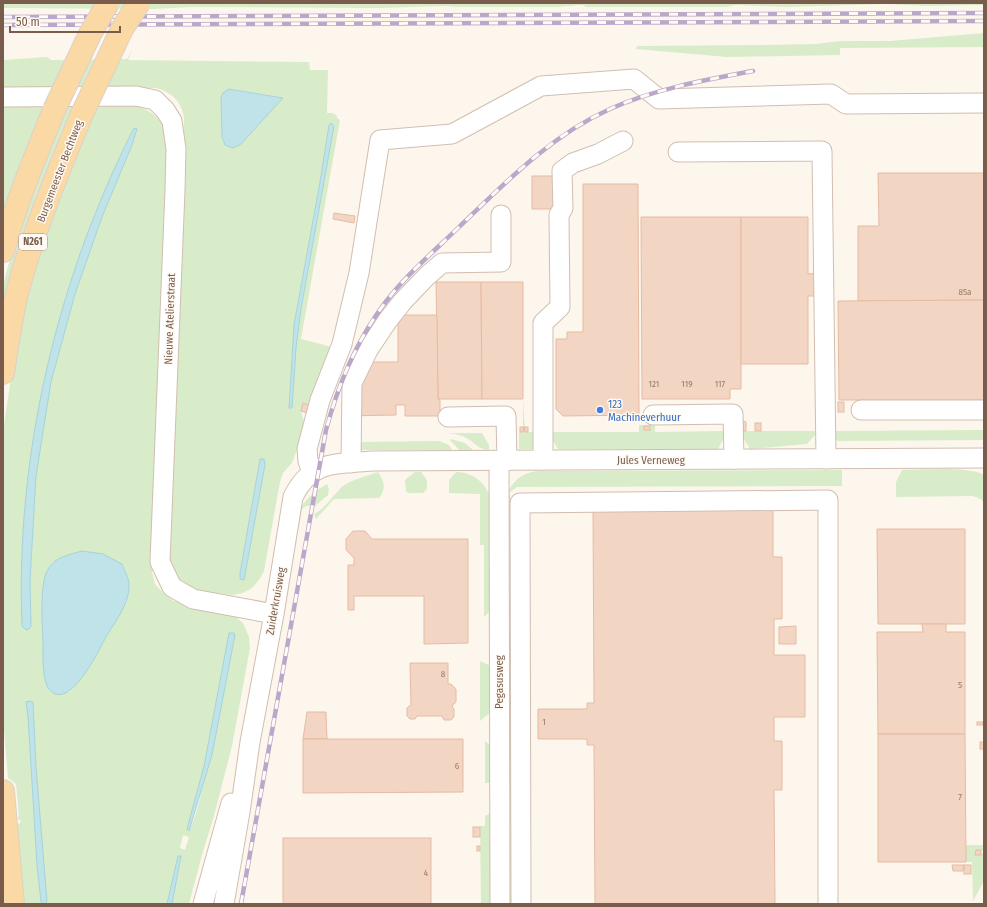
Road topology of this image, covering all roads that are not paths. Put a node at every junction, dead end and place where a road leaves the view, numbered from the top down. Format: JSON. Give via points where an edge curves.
{"nodes":[{"id":1,"x":108,"y":3,"type":"edge"},
{"id":2,"x":139,"y":3,"type":"edge"},
{"id":3,"x":3,"y":97,"type":"edge"},
{"id":4,"x":984,"y":103,"type":"edge"},
{"id":5,"x":623,"y":141,"type":"dead end"},
{"id":6,"x":678,"y":152,"type":"dead end"},
{"id":7,"x":501,"y":215,"type":"dead end"},
{"id":8,"x":3,"y":251,"type":"edge"},
{"id":9,"x":3,"y":373,"type":"edge"},
{"id":10,"x":862,"y":410,"type":"dead end"},
{"id":11,"x":984,"y":410,"type":"edge"},
{"id":12,"x":653,"y":415,"type":"dead end"},
{"id":13,"x":448,"y":417,"type":"dead end"},
{"id":14,"x":984,"y":458,"type":"edge"},
{"id":15,"x":734,"y":459,"type":"junction"},
{"id":16,"x":826,"y":459,"type":"junction"},
{"id":17,"x":543,"y":460,"type":"junction"},
{"id":18,"x":503,"y":461,"type":"junction"},
{"id":19,"x":351,"y":463,"type":"junction"},
{"id":20,"x":316,"y":471,"type":"junction"},
{"id":21,"x":274,"y":614,"type":"junction"},
{"id":22,"x":250,"y":742,"type":"junction"},
{"id":23,"x":3,"y":791,"type":"edge"},
{"id":24,"x":13,"y":904,"type":"edge"},
{"id":25,"x":204,"y":904,"type":"edge"},
{"id":26,"x":224,"y":904,"type":"edge"},
{"id":27,"x":500,"y":904,"type":"edge"},
{"id":28,"x":521,"y":904,"type":"edge"},
{"id":29,"x":828,"y":904,"type":"edge"}],
"edges":[{"from":1,"to":8,"type":"main road","number":"N261","bridge":true,"via":[[90,34],[54,110],[29,171]]},
{"from":2,"to":9,"type":"main road","name":"Burgemeester Bechtweg","number":"N261","bridge":true,"via":[[122,29],[55,179],[18,290]]},
{"from":3,"to":21,"type":"street","name":"Nieuwe Atelierstraat","via":[[136,96],[155,100],[172,121],[176,149],[160,562],[172,587],[193,599]]},
{"from":4,"to":20,"type":"street","via":[[846,104],[831,94],[659,99],[634,79],[541,86],[452,134],[380,140],[359,273],[342,344],[320,400],[307,449],[308,461]]},
{"from":5,"to":17,"type":"street","via":[[562,171],[562,208],[559,215],[560,307],[543,324]]},
{"from":6,"to":16,"type":"street","via":[[822,151]]},
{"from":7,"to":19,"type":"street","via":[[501,262],[442,263],[403,301],[368,350],[352,383]]},
{"from":10,"to":11,"type":"street"},
{"from":12,"to":15,"type":"street","via":[[733,414]]},
{"from":13,"to":18,"type":"street","name":"Pegasusweg","via":[[506,416]]},
{"from":14,"to":16,"type":"street","name":"Jules Verneweg"},
{"from":15,"to":16,"type":"street","name":"Jules Verneweg"},
{"from":15,"to":17,"type":"street","name":"Jules Verneweg"},
{"from":17,"to":18,"type":"street","name":"Jules Verneweg"},
{"from":18,"to":19,"type":"street","name":"Jules Verneweg"},
{"from":18,"to":27,"type":"street","name":"Pegasusweg"},
{"from":19,"to":20,"type":"street","name":"Jules Verneweg","via":[[331,465]]},
{"from":20,"to":21,"type":"street","name":"Zuiderkruisweg","via":[[299,486],[293,497]]},
{"from":21,"to":22,"type":"street","name":"Zuiderkruisweg"},
{"from":22,"to":25,"type":"street","name":"Zuiderkruisweg","via":[[220,839]]},
{"from":22,"to":26,"type":"street","name":"Zuiderkruisweg"},
{"from":23,"to":24,"type":"main road"},
{"from":28,"to":29,"type":"street","via":[[520,503],[828,500]]}]}
